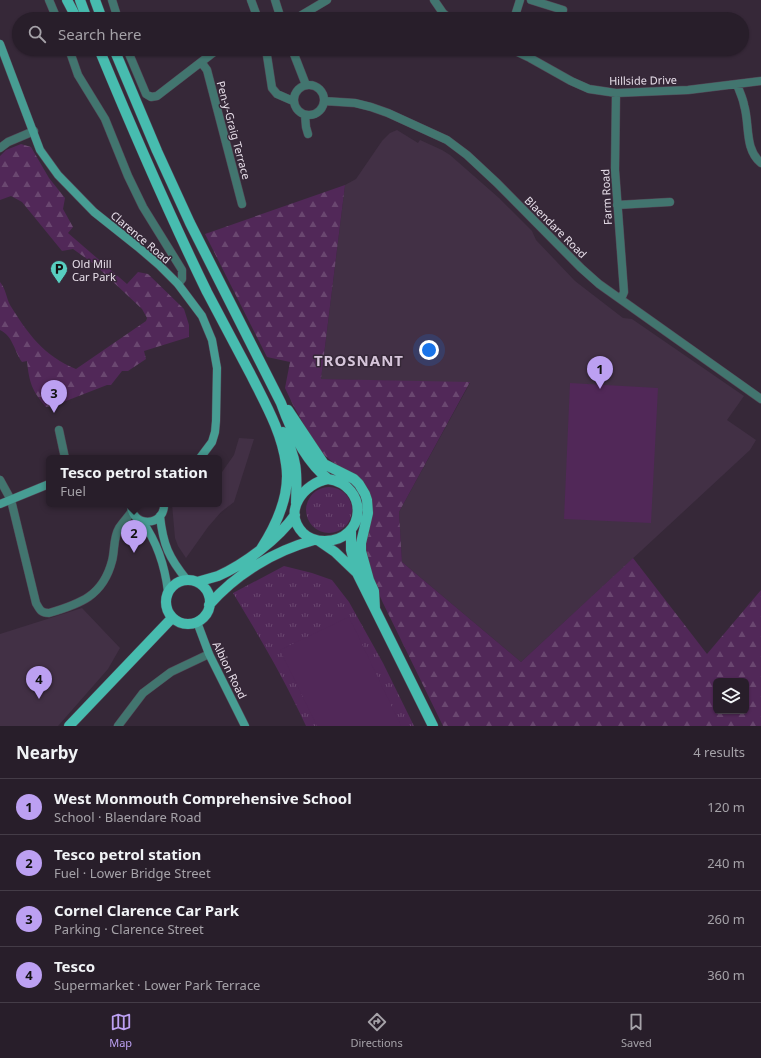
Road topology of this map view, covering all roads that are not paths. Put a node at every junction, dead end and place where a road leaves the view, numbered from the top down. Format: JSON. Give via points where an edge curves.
{"nodes":[{"id":1,"x":50,"y":0,"type":"edge"},
{"id":2,"x":68,"y":0,"type":"edge"},
{"id":3,"x":80,"y":0,"type":"edge"},
{"id":4,"x":95,"y":0,"type":"edge"},
{"id":5,"x":112,"y":0,"type":"edge"},
{"id":6,"x":251,"y":0,"type":"edge"},
{"id":7,"x":275,"y":0,"type":"edge"},
{"id":8,"x":327,"y":0,"type":"edge"},
{"id":9,"x":434,"y":0,"type":"edge"},
{"id":10,"x":520,"y":0,"type":"edge"},
{"id":11,"x":531,"y":0,"type":"edge"},
{"id":12,"x":54,"y":12,"type":"edge"},
{"id":13,"x":74,"y":12,"type":"edge"},
{"id":14,"x":84,"y":12,"type":"edge"},
{"id":15,"x":99,"y":12,"type":"edge"},
{"id":16,"x":116,"y":12,"type":"edge"},
{"id":17,"x":255,"y":12,"type":"edge"},
{"id":18,"x":279,"y":12,"type":"edge"},
{"id":19,"x":307,"y":12,"type":"edge"},
{"id":20,"x":442,"y":12,"type":"edge"},
{"id":21,"x":516,"y":12,"type":"edge"},
{"id":22,"x":563,"y":12,"type":"edge"},
{"id":23,"x":0,"y":44,"type":"edge"},
{"id":24,"x":71,"y":56,"type":"edge"},
{"id":25,"x":102,"y":56,"type":"edge"},
{"id":26,"x":117,"y":56,"type":"edge"},
{"id":27,"x":130,"y":56,"type":"edge"},
{"id":28,"x":209,"y":56,"type":"edge"},
{"id":29,"x":267,"y":56,"type":"edge"},
{"id":30,"x":295,"y":56,"type":"edge"},
{"id":31,"x":526,"y":56,"type":"edge"},
{"id":32,"x":201,"y":62,"type":"junction"},
{"id":33,"x":761,"y":81,"type":"edge"},
{"id":34,"x":737,"y":84,"type":"junction"},
{"id":35,"x":306,"y":85,"type":"junction"},
{"id":36,"x":616,"y":93,"type":"junction"},
{"id":37,"x":293,"y":101,"type":"junction"},
{"id":38,"x":324,"y":101,"type":"junction"},
{"id":39,"x":306,"y":115,"type":"junction"},
{"id":40,"x":34,"y":131,"type":"junction"},
{"id":41,"x":308,"y":134,"type":"dead end"},
{"id":42,"x":0,"y":148,"type":"edge"},
{"id":43,"x":761,"y":162,"type":"edge"},
{"id":44,"x":670,"y":202,"type":"dead end"},
{"id":45,"x":242,"y":204,"type":"dead end"},
{"id":46,"x":617,"y":205,"type":"junction"},
{"id":47,"x":178,"y":284,"type":"junction"},
{"id":48,"x":621,"y":299,"type":"junction"},
{"id":49,"x":761,"y":399,"type":"edge"},
{"id":50,"x":281,"y":403,"type":"junction"},
{"id":51,"x":270,"y":412,"type":"junction"},
{"id":52,"x":59,"y":430,"type":"dead end"},
{"id":53,"x":64,"y":455,"type":"edge"},
{"id":54,"x":202,"y":455,"type":"edge"},
{"id":55,"x":328,"y":479,"type":"junction"},
{"id":56,"x":0,"y":480,"type":"edge"},
{"id":57,"x":46,"y":485,"type":"edge"},
{"id":58,"x":11,"y":500,"type":"junction"},
{"id":59,"x":0,"y":504,"type":"edge"},
{"id":60,"x":296,"y":504,"type":"junction"},
{"id":61,"x":164,"y":507,"type":"edge"},
{"id":62,"x":133,"y":511,"type":"edge"},
{"id":63,"x":295,"y":515,"type":"junction"},
{"id":64,"x":160,"y":516,"type":"junction"},
{"id":65,"x":350,"y":531,"type":"junction"},
{"id":66,"x":316,"y":540,"type":"junction"},
{"id":67,"x":261,"y":549,"type":"junction"},
{"id":68,"x":357,"y":573,"type":"junction"},
{"id":69,"x":192,"y":581,"type":"junction"},
{"id":70,"x":168,"y":592,"type":"junction"},
{"id":71,"x":209,"y":605,"type":"junction"},
{"id":72,"x":375,"y":609,"type":"junction"},
{"id":73,"x":172,"y":618,"type":"junction"},
{"id":74,"x":197,"y":622,"type":"junction"},
{"id":75,"x":209,"y":654,"type":"junction"},
{"id":76,"x":69,"y":726,"type":"edge"},
{"id":77,"x":118,"y":726,"type":"edge"},
{"id":78,"x":246,"y":726,"type":"edge"},
{"id":79,"x":433,"y":726,"type":"edge"}],
"edges":[{"from":1,"to":12,"type":"street"},
{"from":2,"to":13,"type":"main road"},
{"from":3,"to":14,"type":"main road"},
{"from":4,"to":15,"type":"main road"},
{"from":5,"to":16,"type":"street"},
{"from":6,"to":17,"type":"street"},
{"from":7,"to":18,"type":"street"},
{"from":8,"to":19,"type":"street"},
{"from":9,"to":20,"type":"street"},
{"from":10,"to":21,"type":"street"},
{"from":11,"to":22,"type":"street","via":[[563,10]]},
{"from":23,"to":40,"type":"street","name":"Clarence Road"},
{"from":24,"to":47,"type":"street","via":[[78,75],[105,119],[143,208],[182,270],[182,279]]},
{"from":25,"to":51,"type":"main road","via":[[178,232]]},
{"from":26,"to":50,"type":"main road","via":[[190,223]]},
{"from":27,"to":32,"type":"street","via":[[146,94],[151,97],[157,96]]},
{"from":28,"to":32,"type":"street"},
{"from":29,"to":37,"type":"street","via":[[272,88],[277,94]]},
{"from":30,"to":35,"type":"street"},
{"from":31,"to":36,"type":"street","name":"Hillside Drive","via":[[589,89]]},
{"from":32,"to":45,"type":"street","name":"Pen-y-Graig Terrace","via":[[206,70]]},
{"from":33,"to":34,"type":"street","name":"Hillside Drive"},
{"from":34,"to":36,"type":"street","name":"Hillside Drive","via":[[688,90]]},
{"from":34,"to":43,"type":"street","via":[[745,106],[749,144],[757,160]]},
{"from":35,"to":37,"type":"street","via":[[297,90]]},
{"from":35,"to":38,"type":"street","via":[[319,88]]},
{"from":36,"to":46,"type":"street","name":"Farm Road","via":[[614,170]]},
{"from":37,"to":39,"type":"street","via":[[297,110]]},
{"from":38,"to":39,"type":"street","via":[[316,114]]},
{"from":38,"to":48,"type":"street","name":"Blaendare Road","via":[[371,107],[447,140],[492,178],[581,268]]},
{"from":39,"to":41,"type":"street"},
{"from":40,"to":42,"type":"street"},
{"from":40,"to":47,"type":"street","name":"Clarence Road","via":[[40,150],[77,196]]},
{"from":44,"to":46,"type":"street"},
{"from":46,"to":48,"type":"street","name":"Farm Road","via":[[624,292]]},
{"from":47,"to":54,"type":"street","name":"Clarence Road","via":[[202,316],[212,340],[217,368],[215,432],[212,442]]},
{"from":48,"to":49,"type":"street","name":"Blaendare Road"},
{"from":50,"to":55,"type":"main road","via":[[307,456]]},
{"from":50,"to":72,"type":"main road","via":[[292,415],[324,464],[354,479],[365,494],[368,513],[361,543],[374,591]]},
{"from":51,"to":60,"type":"main road","via":[[282,430],[294,457]]},
{"from":51,"to":67,"type":"main road","via":[[287,465],[287,484],[278,519]]},
{"from":52,"to":53,"type":"street"},
{"from":55,"to":60,"type":"main road","via":[[311,485]]},
{"from":55,"to":65,"type":"main road","via":[[342,483],[356,498],[358,513]]},
{"from":56,"to":58,"type":"street"},
{"from":57,"to":58,"type":"street"},
{"from":58,"to":59,"type":"street"},
{"from":58,"to":62,"type":"street","via":[[36,603],[44,613],[81,602],[92,595],[107,578],[116,536]]},
{"from":60,"to":63,"type":"main road"},
{"from":61,"to":64,"type":"street"},
{"from":62,"to":64,"type":"street","via":[[152,521]]},
{"from":62,"to":70,"type":"street","via":[[154,542],[166,574]]},
{"from":63,"to":66,"type":"main road","via":[[296,522],[303,532]]},
{"from":63,"to":67,"type":"main road","via":[[280,533]]},
{"from":64,"to":69,"type":"street","via":[[166,549],[177,568]]},
{"from":65,"to":66,"type":"main road","via":[[335,540]]},
{"from":65,"to":68,"type":"main road","via":[[351,550]]},
{"from":66,"to":68,"type":"main road","via":[[335,552]]},
{"from":66,"to":71,"type":"main road","via":[[287,548],[260,563],[234,580]]},
{"from":67,"to":69,"type":"main road","via":[[217,576]]},
{"from":68,"to":72,"type":"main road"},
{"from":69,"to":70,"type":"main road","via":[[176,584]]},
{"from":69,"to":71,"type":"main road","via":[[203,586],[209,598]]},
{"from":70,"to":73,"type":"main road","via":[[166,606]]},
{"from":71,"to":74,"type":"main road","via":[[205,615]]},
{"from":72,"to":79,"type":"main road"},
{"from":73,"to":74,"type":"main road","via":[[184,624]]},
{"from":73,"to":76,"type":"main road"},
{"from":74,"to":75,"type":"street","name":"Albion Road"},
{"from":75,"to":77,"type":"street","via":[[171,672],[143,693]]},
{"from":75,"to":78,"type":"street","name":"Albion Road"}]}
